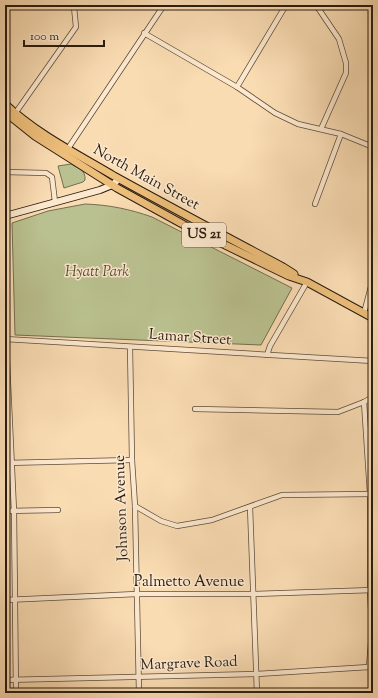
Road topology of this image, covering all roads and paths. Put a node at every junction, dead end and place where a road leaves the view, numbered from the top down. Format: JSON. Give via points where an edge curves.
{"nodes":[{"id":1,"x":72,"y":5,"type":"edge"},
{"id":2,"x":164,"y":5,"type":"edge"},
{"id":3,"x":286,"y":5,"type":"edge"},
{"id":4,"x":316,"y":5,"type":"edge"},
{"id":5,"x":144,"y":34,"type":"junction"},
{"id":6,"x":237,"y":87,"type":"junction"},
{"id":7,"x":5,"y":104,"type":"edge"},
{"id":8,"x":5,"y":112,"type":"edge"},
{"id":9,"x":13,"y":116,"type":"junction"},
{"id":10,"x":321,"y":129,"type":"junction"},
{"id":11,"x":341,"y":134,"type":"junction"},
{"id":12,"x":373,"y":147,"type":"edge"},
{"id":13,"x":66,"y":152,"type":"junction"},
{"id":14,"x":5,"y":172,"type":"edge"},
{"id":15,"x":119,"y":178,"type":"junction"},
{"id":16,"x":112,"y":185,"type":"junction"},
{"id":17,"x":55,"y":202,"type":"junction"},
{"id":18,"x":315,"y":204,"type":"dead end"},
{"id":19,"x":5,"y":216,"type":"edge"},
{"id":20,"x":5,"y":254,"type":"edge"},
{"id":21,"x":299,"y":279,"type":"junction"},
{"id":22,"x":373,"y":279,"type":"edge"},
{"id":23,"x":307,"y":282,"type":"junction"},
{"id":24,"x":364,"y":313,"type":"junction"},
{"id":25,"x":373,"y":318,"type":"edge"},
{"id":26,"x":5,"y":339,"type":"edge"},
{"id":27,"x":130,"y":347,"type":"junction"},
{"id":28,"x":267,"y":355,"type":"junction"},
{"id":29,"x":373,"y":361,"type":"edge"},
{"id":30,"x":373,"y":397,"type":"edge"},
{"id":31,"x":364,"y":402,"type":"junction"},
{"id":32,"x":195,"y":409,"type":"dead end"},
{"id":33,"x":132,"y":460,"type":"junction"},
{"id":34,"x":5,"y":463,"type":"edge"},
{"id":35,"x":12,"y":463,"type":"junction"},
{"id":36,"x":372,"y":494,"type":"edge"},
{"id":37,"x":135,"y":506,"type":"junction"},
{"id":38,"x":250,"y":507,"type":"junction"},
{"id":39,"x":58,"y":510,"type":"dead end"},
{"id":40,"x":5,"y":511,"type":"edge"},
{"id":41,"x":14,"y":511,"type":"junction"},
{"id":42,"x":372,"y":590,"type":"edge"},
{"id":43,"x":137,"y":594,"type":"junction"},
{"id":44,"x":253,"y":594,"type":"junction"},
{"id":45,"x":5,"y":600,"type":"edge"},
{"id":46,"x":15,"y":600,"type":"junction"},
{"id":47,"x":371,"y":668,"type":"edge"},
{"id":48,"x":257,"y":674,"type":"junction"},
{"id":49,"x":138,"y":677,"type":"junction"},
{"id":50,"x":5,"y":680,"type":"edge"},
{"id":51,"x":16,"y":680,"type":"junction"},
{"id":52,"x":16,"y":693,"type":"edge"},
{"id":53,"x":139,"y":693,"type":"edge"},
{"id":54,"x":257,"y":693,"type":"edge"}],
"edges":[{"from":1,"to":9,"type":"street","via":[[76,28]]},
{"from":2,"to":5,"type":"street"},
{"from":3,"to":6,"type":"street"},
{"from":4,"to":10,"type":"street","via":[[339,39],[346,63],[346,73]]},
{"from":5,"to":6,"type":"street"},
{"from":5,"to":13,"type":"street"},
{"from":6,"to":10,"type":"street","via":[[275,113],[298,124]]},
{"from":7,"to":9,"type":"main road","name":"North Main Street","number":"US 21"},
{"from":8,"to":9,"type":"main road","name":"North Main Street","number":"US 21"},
{"from":9,"to":13,"type":"main road","name":"North Main Street","number":"US 21","via":[[35,136]]},
{"from":10,"to":11,"type":"street"},
{"from":11,"to":12,"type":"street"},
{"from":11,"to":18,"type":"street"},
{"from":13,"to":15,"type":"main road","name":"North Main Street","number":"US 21"},
{"from":13,"to":16,"type":"main road","name":"North Main Street","number":"US 21"},
{"from":14,"to":17,"type":"street","via":[[46,174],[52,178]]},
{"from":15,"to":16,"type":"main road"},
{"from":15,"to":21,"type":"main road","name":"North Main Street","number":"US 21","via":[[283,267]]},
{"from":16,"to":17,"type":"main road"},
{"from":16,"to":21,"type":"main road","name":"North Main Street","number":"US 21","via":[[186,226]]},
{"from":17,"to":19,"type":"main road"},
{"from":20,"to":26,"type":"street"},
{"from":21,"to":23,"type":"main road","name":"North Main Street","number":"US 21"},
{"from":22,"to":24,"type":"street"},
{"from":23,"to":24,"type":"main road","name":"North Main Street","number":"US 21"},
{"from":23,"to":28,"type":"street"},
{"from":24,"to":25,"type":"main road","name":"North Main Street","number":"US 21"},
{"from":26,"to":27,"type":"street","name":"Lamar Street"},
{"from":26,"to":35,"type":"street"},
{"from":27,"to":28,"type":"street","name":"Lamar Street"},
{"from":27,"to":33,"type":"street","name":"Johnson Avenue"},
{"from":28,"to":29,"type":"street","name":"Lamar Street"},
{"from":30,"to":31,"type":"street"},
{"from":31,"to":32,"type":"street","via":[[338,412]]},
{"from":31,"to":36,"type":"street"},
{"from":33,"to":35,"type":"street"},
{"from":33,"to":37,"type":"street","name":"Johnson Avenue"},
{"from":34,"to":35,"type":"street"},
{"from":35,"to":41,"type":"street"},
{"from":36,"to":38,"type":"street","via":[[282,495]]},
{"from":36,"to":42,"type":"street"},
{"from":37,"to":38,"type":"street","via":[[160,521],[177,526],[212,520]]},
{"from":37,"to":43,"type":"street","name":"Johnson Avenue"},
{"from":38,"to":44,"type":"street"},
{"from":39,"to":41,"type":"street"},
{"from":40,"to":41,"type":"street"},
{"from":41,"to":46,"type":"street"},
{"from":42,"to":44,"type":"street","name":"Palmetto Avenue"},
{"from":42,"to":47,"type":"street"},
{"from":43,"to":44,"type":"street","name":"Palmetto Avenue"},
{"from":43,"to":46,"type":"street","name":"Palmetto Avenue"},
{"from":43,"to":49,"type":"street","name":"Johnson Avenue"},
{"from":44,"to":48,"type":"street"},
{"from":45,"to":46,"type":"street","name":"Palmetto Avenue"},
{"from":46,"to":51,"type":"street"},
{"from":47,"to":48,"type":"street","name":"Margrave Road"},
{"from":48,"to":49,"type":"street","name":"Margrave Road"},
{"from":48,"to":54,"type":"street"},
{"from":49,"to":51,"type":"street","name":"Margrave Road"},
{"from":49,"to":53,"type":"street","name":"Johnson Avenue"},
{"from":50,"to":51,"type":"street","name":"Margrave Road"},
{"from":51,"to":52,"type":"street"}]}
